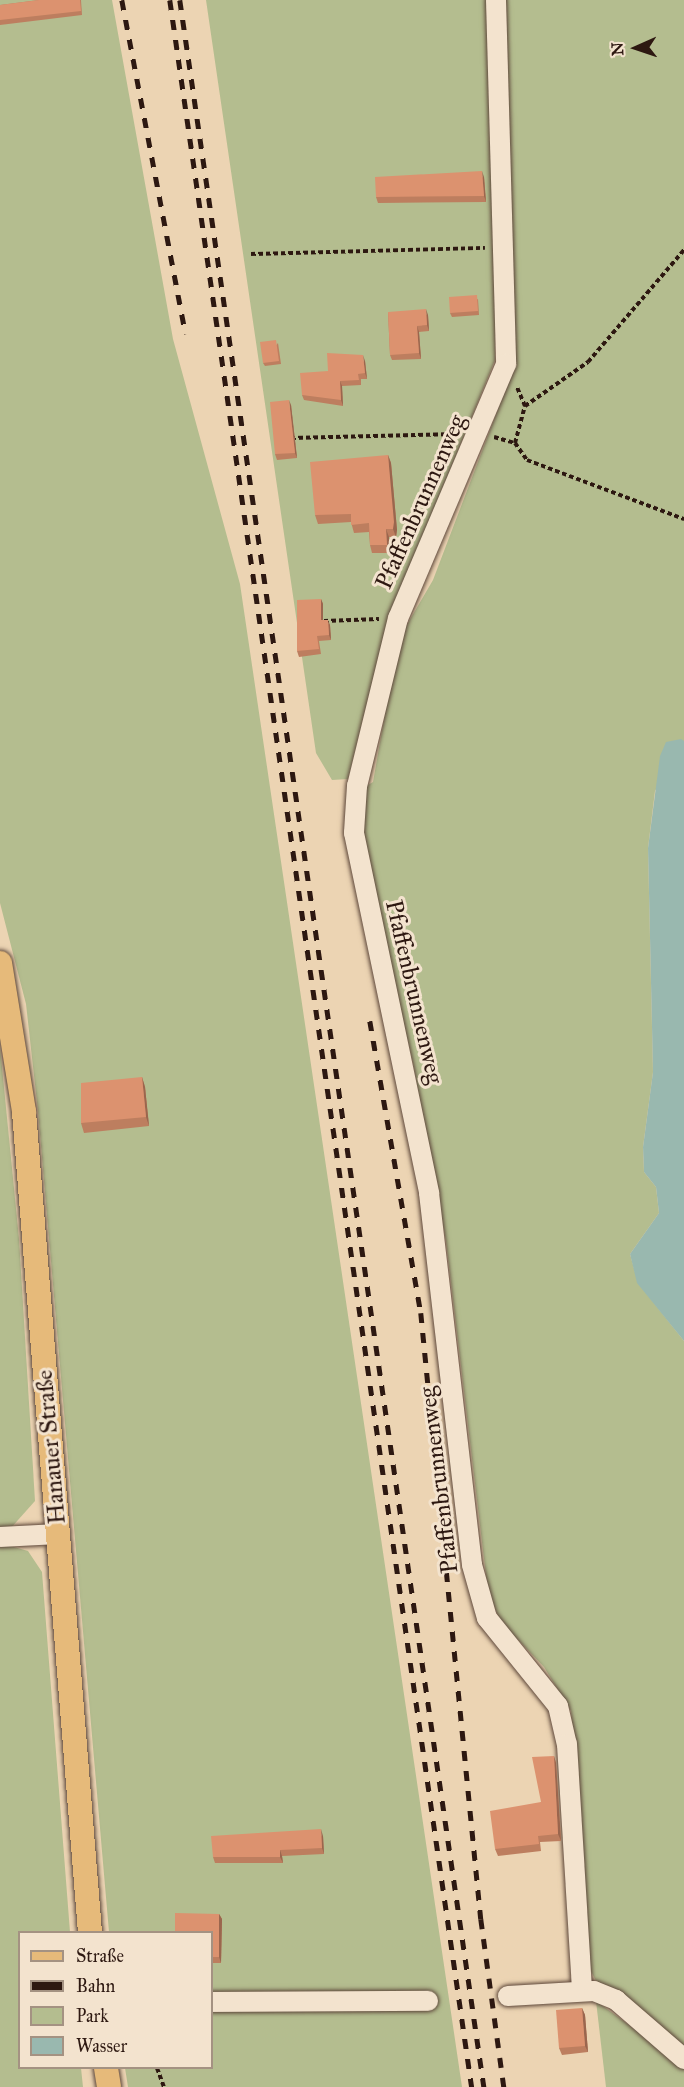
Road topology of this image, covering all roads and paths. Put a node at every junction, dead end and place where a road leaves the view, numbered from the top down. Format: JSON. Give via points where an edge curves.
{"nodes":[{"id":1,"x":496,"y":0,"type":"edge"},
{"id":2,"x":504,"y":248,"type":"junction"},
{"id":3,"x":684,"y":250,"type":"edge"},
{"id":4,"x":251,"y":254,"type":"dead end"},
{"id":5,"x":506,"y":364,"type":"junction"},
{"id":6,"x":525,"y":406,"type":"junction"},
{"id":7,"x":479,"y":433,"type":"junction"},
{"id":8,"x":278,"y":438,"type":"edge"},
{"id":9,"x":515,"y":443,"type":"junction"},
{"id":10,"x":684,"y":519,"type":"edge"},
{"id":11,"x":398,"y":618,"type":"junction"},
{"id":12,"x":311,"y":621,"type":"edge"},
{"id":13,"x":0,"y":963,"type":"edge"},
{"id":14,"x":58,"y":1534,"type":"junction"},
{"id":15,"x":0,"y":1537,"type":"edge"},
{"id":16,"x":90,"y":1931,"type":"edge"},
{"id":17,"x":582,"y":1991,"type":"junction"},
{"id":18,"x":508,"y":1996,"type":"dead end"},
{"id":19,"x":428,"y":2001,"type":"dead end"},
{"id":20,"x":213,"y":2002,"type":"edge"},
{"id":21,"x":684,"y":2059,"type":"edge"},
{"id":22,"x":106,"y":2069,"type":"edge"},
{"id":23,"x":158,"y":2069,"type":"edge"},
{"id":24,"x":109,"y":2087,"type":"edge"},
{"id":25,"x":164,"y":2087,"type":"edge"}],
"edges":[{"from":1,"to":2,"type":"lane","name":"Pfaffenbrunnenweg"},
{"from":2,"to":4,"type":"path"},
{"from":2,"to":5,"type":"lane","name":"Pfaffenbrunnenweg"},
{"from":3,"to":6,"type":"path","via":[[588,362]]},
{"from":5,"to":6,"type":"path"},
{"from":5,"to":7,"type":"lane","name":"Pfaffenbrunnenweg"},
{"from":6,"to":9,"type":"path"},
{"from":7,"to":8,"type":"path"},
{"from":7,"to":9,"type":"path"},
{"from":7,"to":11,"type":"lane","name":"Pfaffenbrunnenweg"},
{"from":9,"to":10,"type":"path","via":[[528,460]]},
{"from":11,"to":12,"type":"path"},
{"from":11,"to":17,"type":"lane","name":"Pfaffenbrunnenweg","via":[[357,786],[357,862],[400,1033],[426,1172],[472,1565],[487,1618],[558,1706],[567,1744]]},
{"from":13,"to":14,"type":"main road","name":"Hanauer Straße","via":[[24,1112]]},
{"from":14,"to":15,"type":"lane"},
{"from":14,"to":16,"type":"main road","name":"Hanauer Straße"},
{"from":17,"to":18,"type":"lane"},
{"from":17,"to":21,"type":"lane","via":[[616,2000]]},
{"from":19,"to":20,"type":"lane"},
{"from":22,"to":24,"type":"main road"},
{"from":23,"to":25,"type":"path"}]}
